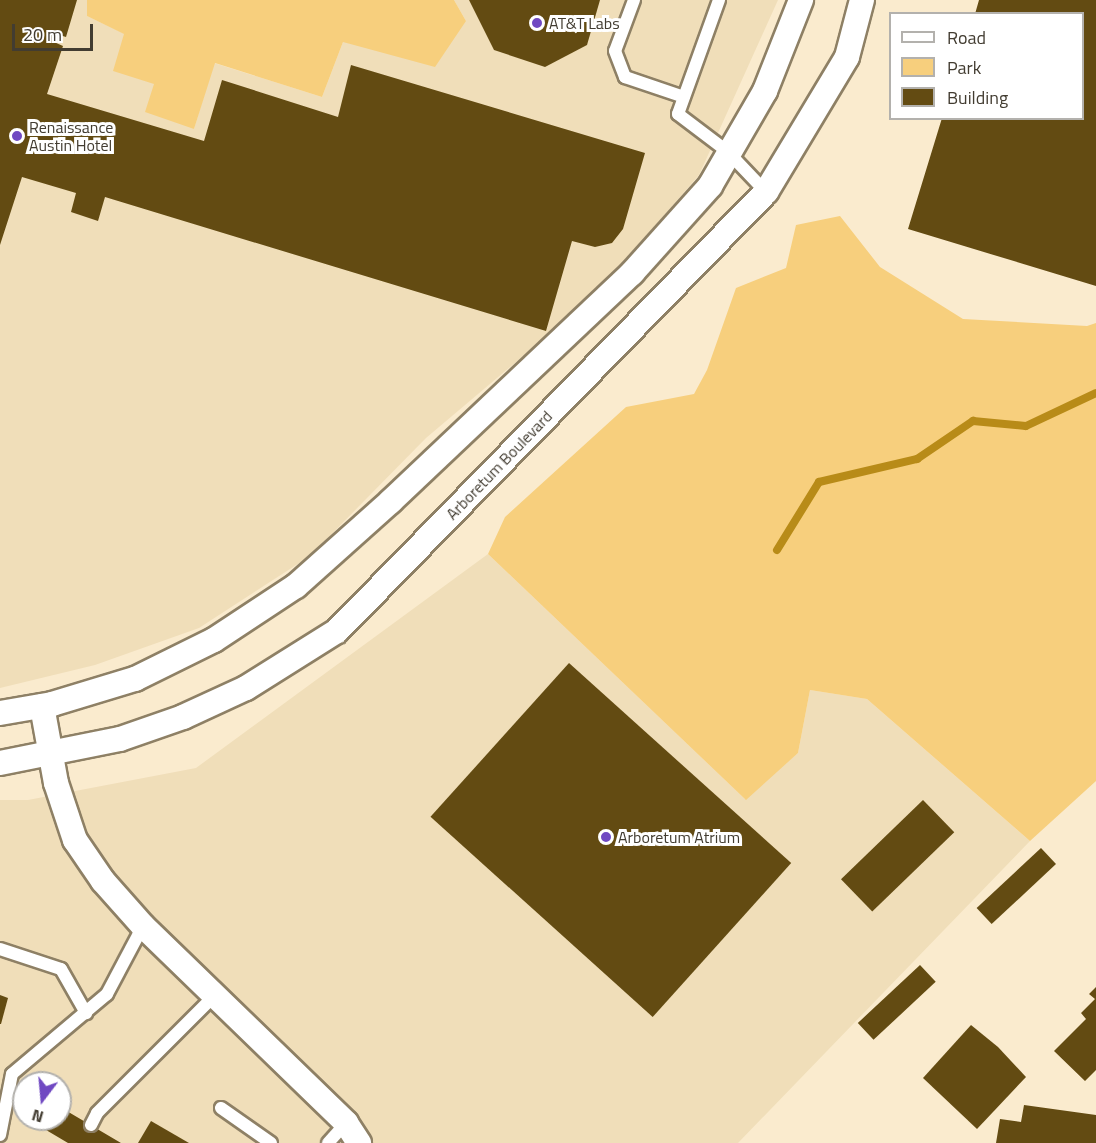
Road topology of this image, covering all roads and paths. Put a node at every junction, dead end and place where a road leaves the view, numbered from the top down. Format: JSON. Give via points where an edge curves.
{"nodes":[{"id":1,"x":634,"y":0,"type":"edge"},
{"id":2,"x":719,"y":0,"type":"edge"},
{"id":3,"x":801,"y":0,"type":"edge"},
{"id":4,"x":862,"y":0,"type":"edge"},
{"id":5,"x":684,"y":97,"type":"junction"},
{"id":6,"x":728,"y":152,"type":"junction"},
{"id":7,"x":766,"y":192,"type":"junction"},
{"id":8,"x":42,"y":706,"type":"junction"},
{"id":9,"x":0,"y":713,"type":"edge"},
{"id":10,"x":51,"y":756,"type":"junction"},
{"id":11,"x":0,"y":764,"type":"edge"},
{"id":12,"x":143,"y":926,"type":"junction"},
{"id":13,"x":0,"y":949,"type":"edge"},
{"id":14,"x":215,"y":995,"type":"junction"},
{"id":15,"x":86,"y":1012,"type":"junction"},
{"id":16,"x":221,"y":1108,"type":"dead end"},
{"id":17,"x":90,"y":1125,"type":"dead end"},
{"id":18,"x":353,"y":1133,"type":"edge"},
{"id":19,"x":0,"y":1135,"type":"edge"},
{"id":20,"x":271,"y":1143,"type":"edge"},
{"id":21,"x":328,"y":1143,"type":"edge"}],
"edges":[{"from":1,"to":5,"type":"lane","via":[[615,51],[625,76]]},
{"from":2,"to":5,"type":"lane"},
{"from":3,"to":6,"type":"street","via":[[765,91]]},
{"from":4,"to":7,"type":"street","name":"Arboretum Boulevard","via":[[847,57]]},
{"from":5,"to":6,"type":"lane","via":[[678,114]]},
{"from":6,"to":7,"type":"lane"},
{"from":6,"to":8,"type":"street","via":[[710,186],[632,273],[296,586],[214,640],[135,679]]},
{"from":7,"to":10,"type":"street","name":"Arboretum Boulevard","via":[[337,631],[246,688],[183,717],[120,739]]},
{"from":8,"to":9,"type":"street"},
{"from":8,"to":10,"type":"street"},
{"from":10,"to":11,"type":"street","name":"Arboretum Boulevard"},
{"from":10,"to":12,"type":"street","via":[[75,840],[103,881]]},
{"from":12,"to":14,"type":"street"},
{"from":12,"to":15,"type":"lane","via":[[107,994]]},
{"from":13,"to":15,"type":"lane","via":[[61,969]]},
{"from":14,"to":17,"type":"lane","via":[[97,1113]]},
{"from":14,"to":18,"type":"street"},
{"from":15,"to":19,"type":"lane","via":[[12,1074]]},
{"from":16,"to":20,"type":"lane"},
{"from":18,"to":21,"type":"lane"}]}
